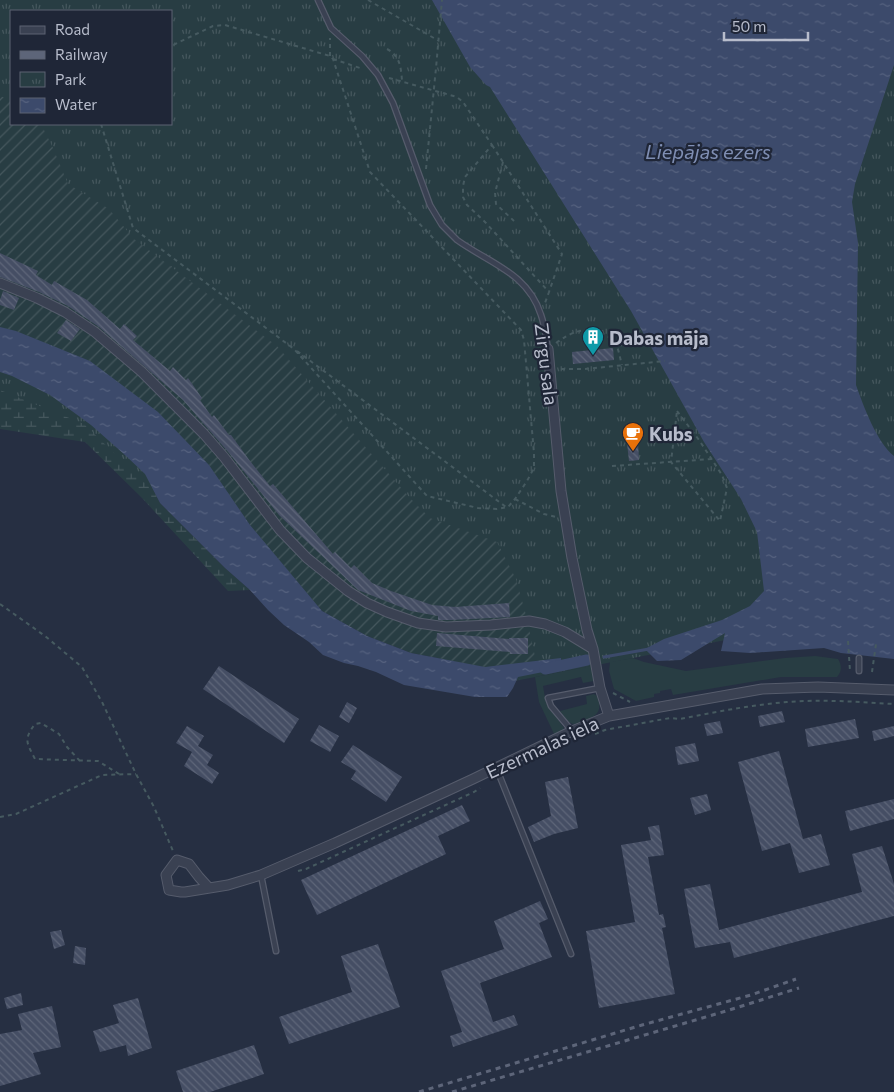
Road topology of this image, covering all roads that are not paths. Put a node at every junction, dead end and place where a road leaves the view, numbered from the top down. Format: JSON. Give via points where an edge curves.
{"nodes":[{"id":1,"x":318,"y":0,"type":"edge"},
{"id":2,"x":0,"y":283,"type":"edge"},
{"id":3,"x":548,"y":349,"type":"joint"},
{"id":4,"x":593,"y":649,"type":"junction"},
{"id":5,"x":859,"y":658,"type":"dead end"},
{"id":6,"x":859,"y":671,"type":"dead end"},
{"id":7,"x":600,"y":688,"type":"junction"},
{"id":8,"x":894,"y":690,"type":"edge"},
{"id":9,"x":609,"y":716,"type":"junction"},
{"id":10,"x":572,"y":731,"type":"junction"},
{"id":11,"x":496,"y":768,"type":"junction"},
{"id":12,"x":260,"y":875,"type":"junction"},
{"id":13,"x":210,"y":888,"type":"junction"},
{"id":14,"x":276,"y":951,"type":"dead end"},
{"id":15,"x":571,"y":954,"type":"dead end"}],
"edges":[{"from":1,"to":3,"type":"lane","name":"Zirgu sala","via":[[331,28],[378,74],[393,103],[430,205],[439,221],[456,240],[522,282],[541,315]]},
{"from":2,"to":4,"type":"street","via":[[65,312],[95,332],[142,372],[204,434],[280,530],[307,558],[367,603],[418,623],[446,627],[529,621],[545,624]]},
{"from":3,"to":4,"type":"street","name":"Zirgu sala","via":[[561,491],[572,558]]},
{"from":4,"to":7,"type":"street","name":"Zirgu sala"},
{"from":5,"to":6,"type":"lane"},
{"from":7,"to":9,"type":"street","name":"Zirgu sala"},
{"from":7,"to":10,"type":"lane","via":[[548,698]]},
{"from":8,"to":9,"type":"street","name":"Ezermalas iela","via":[[770,689]]},
{"from":9,"to":10,"type":"street","name":"Ezermalas iela"},
{"from":10,"to":11,"type":"street","name":"Ezermalas iela"},
{"from":11,"to":12,"type":"street","name":"Ezermalas iela"},
{"from":11,"to":15,"type":"lane"},
{"from":12,"to":13,"type":"street","name":"Ezermalas iela"},
{"from":12,"to":14,"type":"lane"},
{"from":13,"to":13,"type":"street","name":"Ezermalas iela","via":[[188,864],[177,860],[166,875],[169,890],[181,892]]}]}
